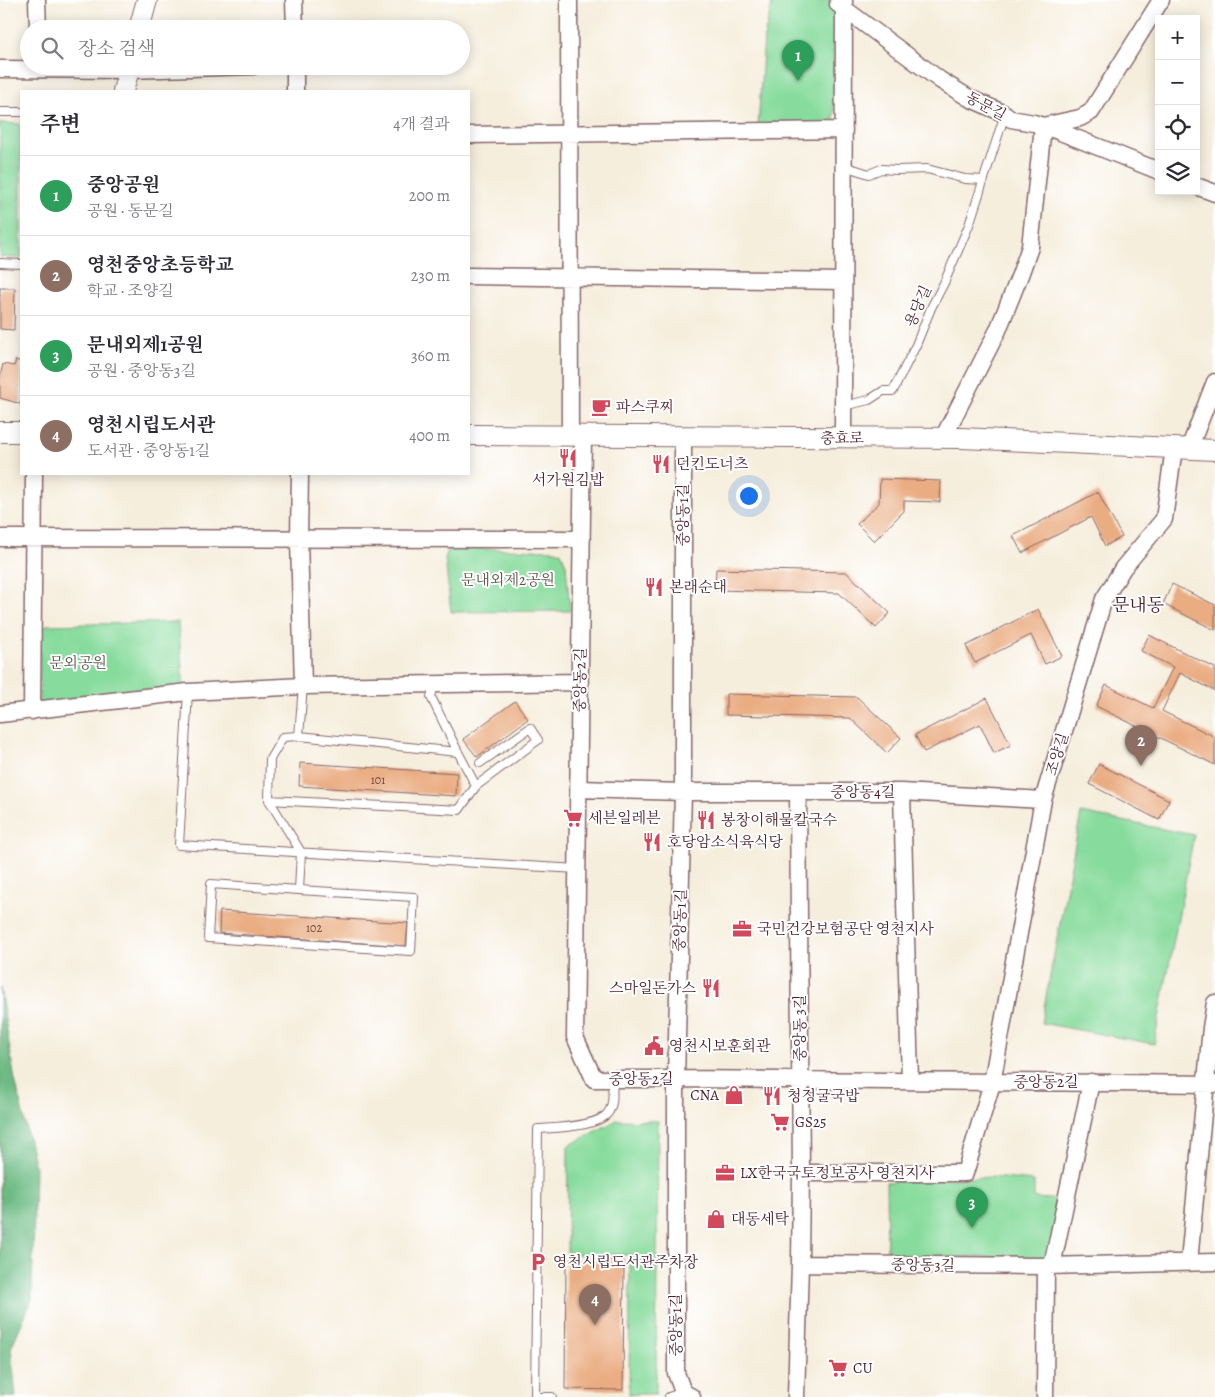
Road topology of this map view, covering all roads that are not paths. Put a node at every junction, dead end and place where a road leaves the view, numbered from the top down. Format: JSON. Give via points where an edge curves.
{"nodes":[{"id":1,"x":36,"y":0,"type":"edge"},
{"id":2,"x":147,"y":0,"type":"edge"},
{"id":3,"x":294,"y":0,"type":"edge"},
{"id":4,"x":569,"y":0,"type":"edge"},
{"id":5,"x":1161,"y":0,"type":"edge"},
{"id":6,"x":841,"y":3,"type":"edge"},
{"id":7,"x":37,"y":20,"type":"edge"},
{"id":8,"x":141,"y":20,"type":"edge"},
{"id":9,"x":295,"y":20,"type":"edge"},
{"id":10,"x":20,"y":68,"type":"edge"},
{"id":11,"x":0,"y":69,"type":"edge"},
{"id":12,"x":127,"y":75,"type":"edge"},
{"id":13,"x":295,"y":75,"type":"edge"},
{"id":14,"x":123,"y":90,"type":"edge"},
{"id":15,"x":296,"y":90,"type":"edge"},
{"id":16,"x":0,"y":112,"type":"edge"},
{"id":17,"x":20,"y":112,"type":"edge"},
{"id":18,"x":1005,"y":114,"type":"junction"},
{"id":19,"x":1043,"y":126,"type":"junction"},
{"id":20,"x":844,"y":130,"type":"junction"},
{"id":21,"x":569,"y":134,"type":"junction"},
{"id":22,"x":470,"y":135,"type":"edge"},
{"id":23,"x":844,"y":166,"type":"junction"},
{"id":24,"x":1155,"y":169,"type":"edge"},
{"id":25,"x":984,"y":180,"type":"junction"},
{"id":26,"x":1200,"y":187,"type":"edge"},
{"id":27,"x":1215,"y":193,"type":"edge"},
{"id":28,"x":0,"y":263,"type":"edge"},
{"id":29,"x":20,"y":264,"type":"edge"},
{"id":30,"x":470,"y":276,"type":"edge"},
{"id":31,"x":570,"y":277,"type":"junction"},
{"id":32,"x":843,"y":281,"type":"junction"},
{"id":33,"x":1215,"y":382,"type":"edge"},
{"id":34,"x":843,"y":406,"type":"junction"},
{"id":35,"x":0,"y":432,"type":"edge"},
{"id":36,"x":20,"y":432,"type":"edge"},
{"id":37,"x":470,"y":435,"type":"edge"},
{"id":38,"x":577,"y":436,"type":"junction"},
{"id":39,"x":683,"y":436,"type":"junction"},
{"id":40,"x":842,"y":438,"type":"junction"},
{"id":41,"x":943,"y":438,"type":"junction"},
{"id":42,"x":1181,"y":448,"type":"junction"},
{"id":43,"x":1215,"y":450,"type":"edge"},
{"id":44,"x":34,"y":475,"type":"edge"},
{"id":45,"x":300,"y":475,"type":"edge"},
{"id":46,"x":0,"y":538,"type":"edge"},
{"id":47,"x":33,"y":539,"type":"junction"},
{"id":48,"x":300,"y":539,"type":"junction"},
{"id":49,"x":582,"y":539,"type":"junction"},
{"id":50,"x":580,"y":682,"type":"junction"},
{"id":51,"x":434,"y":684,"type":"junction"},
{"id":52,"x":303,"y":686,"type":"junction"},
{"id":53,"x":188,"y":692,"type":"junction"},
{"id":54,"x":32,"y":711,"type":"junction"},
{"id":55,"x":0,"y":714,"type":"edge"},
{"id":56,"x":299,"y":736,"type":"junction"},
{"id":57,"x":458,"y":752,"type":"junction"},
{"id":58,"x":480,"y":763,"type":"dead end"},
{"id":59,"x":476,"y":786,"type":"junction"},
{"id":60,"x":579,"y":790,"type":"junction"},
{"id":61,"x":684,"y":792,"type":"junction"},
{"id":62,"x":798,"y":792,"type":"junction"},
{"id":63,"x":902,"y":792,"type":"junction"},
{"id":64,"x":270,"y":800,"type":"junction"},
{"id":65,"x":1043,"y":800,"type":"junction"},
{"id":66,"x":300,"y":852,"type":"junction"},
{"id":67,"x":578,"y":869,"type":"junction"},
{"id":68,"x":299,"y":890,"type":"junction"},
{"id":69,"x":1215,"y":1003,"type":"edge"},
{"id":70,"x":612,"y":1079,"type":"junction"},
{"id":71,"x":676,"y":1079,"type":"junction"},
{"id":72,"x":801,"y":1080,"type":"junction"},
{"id":73,"x":910,"y":1081,"type":"junction"},
{"id":74,"x":1091,"y":1082,"type":"junction"},
{"id":75,"x":992,"y":1083,"type":"junction"},
{"id":76,"x":1210,"y":1084,"type":"edge"},
{"id":77,"x":801,"y":1173,"type":"junction"},
{"id":78,"x":1189,"y":1262,"type":"junction"},
{"id":79,"x":1215,"y":1262,"type":"edge"},
{"id":80,"x":800,"y":1264,"type":"junction"},
{"id":81,"x":1049,"y":1266,"type":"junction"},
{"id":82,"x":681,"y":1395,"type":"edge"},
{"id":83,"x":552,"y":1397,"type":"edge"},
{"id":84,"x":796,"y":1397,"type":"edge"},
{"id":85,"x":1045,"y":1397,"type":"edge"}],
"edges":[{"from":1,"to":7,"type":"street"},
{"from":2,"to":8,"type":"street"},
{"from":3,"to":9,"type":"street"},
{"from":4,"to":21,"type":"street","name":"중앙동2길"},
{"from":5,"to":19,"type":"street","via":[[1091,112],[1080,118]]},
{"from":6,"to":18,"type":"street","name":"동문길","via":[[940,80],[969,98]]},
{"from":6,"to":20,"type":"street"},
{"from":10,"to":11,"type":"street"},
{"from":12,"to":14,"type":"street"},
{"from":13,"to":15,"type":"street"},
{"from":16,"to":17,"type":"lane"},
{"from":18,"to":19,"type":"street","name":"동문길","via":[[1011,119]]},
{"from":18,"to":25,"type":"lane","name":"용당길"},
{"from":19,"to":24,"type":"street","name":"동문길"},
{"from":19,"to":41,"type":"street","via":[[1030,247],[998,330]]},
{"from":20,"to":21,"type":"street"},
{"from":20,"to":23,"type":"street"},
{"from":21,"to":22,"type":"street"},
{"from":21,"to":31,"type":"street","name":"중앙동2길"},
{"from":23,"to":25,"type":"lane","via":[[869,174],[881,169],[927,169],[964,179]]},
{"from":23,"to":32,"type":"street"},
{"from":25,"to":34,"type":"lane","name":"용당길","via":[[944,282],[893,390]]},
{"from":26,"to":27,"type":"street"},
{"from":28,"to":29,"type":"lane"},
{"from":30,"to":31,"type":"street"},
{"from":31,"to":32,"type":"street"},
{"from":31,"to":38,"type":"street","name":"중앙동2길"},
{"from":32,"to":34,"type":"street"},
{"from":33,"to":42,"type":"street","name":"조양길"},
{"from":34,"to":40,"type":"street"},
{"from":35,"to":36,"type":"street"},
{"from":37,"to":38,"type":"street","name":"충효로"},
{"from":38,"to":39,"type":"street","name":"충효로"},
{"from":38,"to":49,"type":"street","name":"중앙동2길"},
{"from":39,"to":40,"type":"street","name":"충효로"},
{"from":39,"to":61,"type":"street","name":"중앙동1길"},
{"from":40,"to":41,"type":"street","name":"충효로"},
{"from":41,"to":42,"type":"street","name":"충효로"},
{"from":42,"to":43,"type":"street","name":"충효로"},
{"from":42,"to":65,"type":"street","name":"조양길","via":[[1164,519],[1123,568],[1104,598]]},
{"from":44,"to":47,"type":"street"},
{"from":45,"to":48,"type":"street"},
{"from":46,"to":47,"type":"street"},
{"from":47,"to":48,"type":"street"},
{"from":47,"to":54,"type":"street"},
{"from":48,"to":49,"type":"street"},
{"from":48,"to":52,"type":"street"},
{"from":49,"to":50,"type":"street","name":"중앙동2길"},
{"from":50,"to":51,"type":"street"},
{"from":50,"to":60,"type":"street","name":"중앙동2길"},
{"from":51,"to":52,"type":"street"},
{"from":51,"to":57,"type":"lane","via":[[431,697]]},
{"from":52,"to":53,"type":"street"},
{"from":52,"to":56,"type":"lane"},
{"from":53,"to":54,"type":"street"},
{"from":53,"to":66,"type":"lane","via":[[179,845]]},
{"from":54,"to":55,"type":"street"},
{"from":56,"to":57,"type":"lane"},
{"from":56,"to":64,"type":"lane","via":[[283,736],[270,759]]},
{"from":57,"to":59,"type":"lane"},
{"from":58,"to":59,"type":"lane","via":[[530,728],[538,740]]},
{"from":59,"to":64,"type":"lane","via":[[459,810]]},
{"from":60,"to":61,"type":"street","name":"중앙동4길"},
{"from":60,"to":67,"type":"street","name":"중앙동2길"},
{"from":61,"to":62,"type":"street","name":"중앙동4길"},
{"from":61,"to":71,"type":"street","name":"중앙동1길"},
{"from":62,"to":63,"type":"street","name":"중앙동4길"},
{"from":62,"to":72,"type":"street","name":"중앙동 3길"},
{"from":63,"to":65,"type":"street","name":"중앙동4길"},
{"from":63,"to":73,"type":"street"},
{"from":64,"to":66,"type":"lane"},
{"from":65,"to":75,"type":"street","name":"조양길"},
{"from":66,"to":67,"type":"lane"},
{"from":66,"to":68,"type":"lane"},
{"from":67,"to":70,"type":"street","name":"중앙동2길","via":[[575,1037],[594,1079]]},
{"from":68,"to":68,"type":"lane","via":[[211,884],[208,938],[411,951],[414,897]]},
{"from":69,"to":76,"type":"street"},
{"from":70,"to":71,"type":"street","name":"중앙동2길"},
{"from":70,"to":83,"type":"lane","via":[[613,1100],[607,1114],[582,1125],[538,1129],[535,1397]]},
{"from":71,"to":72,"type":"street","name":"중앙동2길"},
{"from":71,"to":82,"type":"street","name":"중앙동1길","via":[[676,1374]]},
{"from":72,"to":73,"type":"street","name":"중앙동2길"},
{"from":72,"to":77,"type":"street","name":"중앙동 3길"},
{"from":73,"to":75,"type":"street","name":"중앙동2길"},
{"from":74,"to":75,"type":"street","name":"중앙동2길"},
{"from":74,"to":76,"type":"street","name":"중앙동2길"},
{"from":74,"to":81,"type":"street"},
{"from":75,"to":77,"type":"street","name":"조양길","via":[[965,1173]]},
{"from":76,"to":78,"type":"street"},
{"from":77,"to":80,"type":"street","name":"중앙동 3길"},
{"from":78,"to":79,"type":"street","name":"중앙동3길"},
{"from":78,"to":81,"type":"street","name":"중앙동3길"},
{"from":80,"to":81,"type":"street","name":"중앙동3길"},
{"from":80,"to":84,"type":"street","name":"중앙동 3길"},
{"from":81,"to":85,"type":"street"}]}
